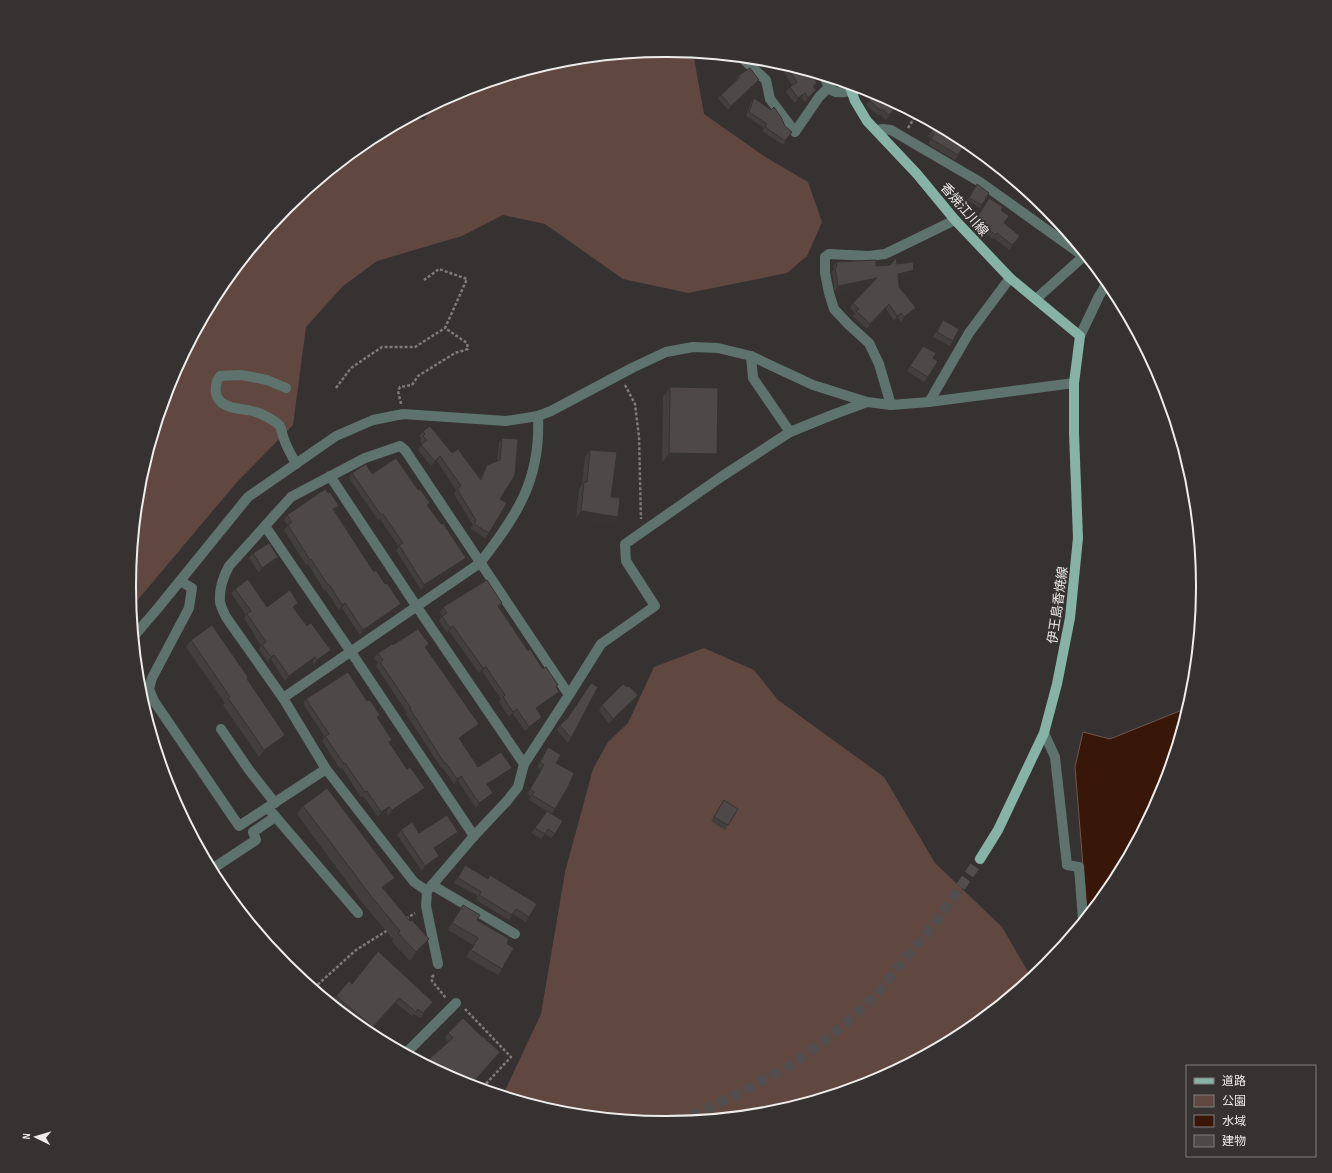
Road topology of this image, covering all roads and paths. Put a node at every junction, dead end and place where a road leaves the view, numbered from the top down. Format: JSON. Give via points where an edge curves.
{"nodes":[{"id":1,"x":749,"y":64,"type":"edge"},
{"id":2,"x":826,"y":82,"type":"edge"},
{"id":3,"x":828,"y":88,"type":"junction"},
{"id":4,"x":846,"y":89,"type":"edge"},
{"id":5,"x":852,"y":91,"type":"edge"},
{"id":6,"x":876,"y":130,"type":"junction"},
{"id":7,"x":955,"y":220,"type":"junction"},
{"id":8,"x":1073,"y":247,"type":"edge"},
{"id":9,"x":1083,"y":260,"type":"edge"},
{"id":10,"x":1010,"y":278,"type":"junction"},
{"id":11,"x":424,"y":280,"type":"dead end"},
{"id":12,"x":1104,"y":289,"type":"edge"},
{"id":13,"x":1036,"y":299,"type":"junction"},
{"id":14,"x":445,"y":328,"type":"junction"},
{"id":15,"x":1080,"y":336,"type":"junction"},
{"id":16,"x":751,"y":356,"type":"junction"},
{"id":17,"x":618,"y":375,"type":"junction"},
{"id":18,"x":1074,"y":383,"type":"junction"},
{"id":19,"x":286,"y":388,"type":"dead end"},
{"id":20,"x":336,"y":388,"type":"dead end"},
{"id":21,"x":867,"y":402,"type":"junction"},
{"id":22,"x":929,"y":402,"type":"junction"},
{"id":23,"x":891,"y":405,"type":"junction"},
{"id":24,"x":403,"y":414,"type":"junction"},
{"id":25,"x":538,"y":416,"type":"junction"},
{"id":26,"x":790,"y":432,"type":"junction"},
{"id":27,"x":296,"y":464,"type":"junction"},
{"id":28,"x":330,"y":476,"type":"junction"},
{"id":29,"x":265,"y":526,"type":"junction"},
{"id":30,"x":641,"y":534,"type":"junction"},
{"id":31,"x":480,"y":563,"type":"junction"},
{"id":32,"x":180,"y":581,"type":"junction"},
{"id":33,"x":417,"y":607,"type":"junction"},
{"id":34,"x":139,"y":630,"type":"edge"},
{"id":35,"x":352,"y":652,"type":"junction"},
{"id":36,"x":569,"y":695,"type":"junction"},
{"id":37,"x":283,"y":698,"type":"junction"},
{"id":38,"x":221,"y":729,"type":"dead end"},
{"id":39,"x":1044,"y":733,"type":"junction"},
{"id":40,"x":524,"y":764,"type":"junction"},
{"id":41,"x":326,"y":769,"type":"junction"},
{"id":42,"x":271,"y":805,"type":"junction"},
{"id":43,"x":275,"y":817,"type":"junction"},
{"id":44,"x":474,"y":836,"type":"junction"},
{"id":45,"x":980,"y":859,"type":"tunnel mouth"},
{"id":46,"x":217,"y":866,"type":"edge"},
{"id":47,"x":430,"y":888,"type":"junction"},
{"id":48,"x":426,"y":906,"type":"junction"},
{"id":49,"x":358,"y":913,"type":"dead end"},
{"id":50,"x":1082,"y":913,"type":"edge"},
{"id":51,"x":400,"y":922,"type":"edge"},
{"id":52,"x":394,"y":926,"type":"edge"},
{"id":53,"x":515,"y":934,"type":"dead end"},
{"id":54,"x":438,"y":964,"type":"joint"},
{"id":55,"x":317,"y":985,"type":"edge"},
{"id":56,"x":454,"y":1004,"type":"junction"},
{"id":57,"x":410,"y":1049,"type":"edge"},
{"id":58,"x":486,"y":1084,"type":"edge"}],
"edges":[{"from":1,"to":3,"type":"street","via":[[766,80],[770,99],[795,132]]},
{"from":2,"to":3,"type":"street"},
{"from":3,"to":4,"type":"street","via":[[838,93]]},
{"from":5,"to":6,"type":"main road","name":"香焼江川線","via":[[861,112]]},
{"from":6,"to":7,"type":"main road","name":"香焼江川線"},
{"from":6,"to":8,"type":"street","via":[[890,130],[980,182]]},
{"from":7,"to":10,"type":"main road","name":"香焼江川線"},
{"from":7,"to":23,"type":"street","via":[[885,254],[829,254],[825,257],[825,273],[834,309],[869,344],[879,364]]},
{"from":9,"to":13,"type":"street"},
{"from":10,"to":13,"type":"main road","name":"香焼江川線"},
{"from":10,"to":22,"type":"street","via":[[969,333]]},
{"from":11,"to":14,"type":"path","via":[[439,269],[467,279]]},
{"from":12,"to":15,"type":"street"},
{"from":13,"to":15,"type":"main road","name":"香焼江川線"},
{"from":14,"to":20,"type":"path","via":[[416,347],[382,347],[351,368]]},
{"from":14,"to":24,"type":"path","via":[[467,343],[468,349],[455,353],[418,376],[412,385],[400,388],[398,391]]},
{"from":15,"to":18,"type":"main road","name":"伊王島香焼線"},
{"from":16,"to":17,"type":"street","via":[[718,348],[685,348],[666,352]]},
{"from":16,"to":21,"type":"street","via":[[813,385]]},
{"from":16,"to":26,"type":"street","via":[[753,378]]},
{"from":17,"to":25,"type":"street"},
{"from":17,"to":30,"type":"path","via":[[635,404],[639,437]]},
{"from":18,"to":22,"type":"street"},
{"from":18,"to":39,"type":"main road","name":"伊王島香焼線","via":[[1078,538],[1070,618]]},
{"from":19,"to":27,"type":"street","via":[[267,380],[239,375],[220,376],[215,387],[222,404],[253,411],[279,425]]},
{"from":21,"to":23,"type":"street"},
{"from":21,"to":26,"type":"street"},
{"from":22,"to":23,"type":"street"},
{"from":24,"to":25,"type":"street","via":[[506,421]]},
{"from":24,"to":27,"type":"street","via":[[373,420],[336,436]]},
{"from":25,"to":31,"type":"street","via":[[538,443],[530,482],[516,512]]},
{"from":26,"to":30,"type":"street"},
{"from":27,"to":32,"type":"street","via":[[248,497]]},
{"from":28,"to":29,"type":"street","via":[[291,497]]},
{"from":28,"to":31,"type":"street","via":[[364,458],[400,446]]},
{"from":28,"to":33,"type":"street"},
{"from":29,"to":35,"type":"street"},
{"from":29,"to":37,"type":"street","via":[[229,566],[222,584],[220,603],[226,617]]},
{"from":30,"to":36,"type":"street","via":[[625,544],[626,562],[655,606],[601,644]]},
{"from":31,"to":33,"type":"street"},
{"from":31,"to":36,"type":"street"},
{"from":32,"to":34,"type":"street"},
{"from":32,"to":42,"type":"street","via":[[192,588],[189,608],[152,678],[150,689],[154,701],[239,826]]},
{"from":33,"to":35,"type":"street"},
{"from":33,"to":40,"type":"street"},
{"from":35,"to":37,"type":"street"},
{"from":35,"to":44,"type":"street"},
{"from":36,"to":40,"type":"street"},
{"from":37,"to":41,"type":"street"},
{"from":38,"to":42,"type":"street"},
{"from":39,"to":45,"type":"main road","name":"伊王島香焼線","via":[[998,830]]},
{"from":39,"to":50,"type":"street","via":[[1055,757],[1067,865],[1078,867]]},
{"from":40,"to":44,"type":"street","via":[[518,787]]},
{"from":41,"to":42,"type":"street"},
{"from":41,"to":47,"type":"street","via":[[414,882]]},
{"from":42,"to":43,"type":"street"},
{"from":43,"to":46,"type":"street","via":[[253,832],[256,840]]},
{"from":43,"to":49,"type":"street"},
{"from":44,"to":47,"type":"street"},
{"from":47,"to":48,"type":"street"},
{"from":47,"to":53,"type":"street"},
{"from":48,"to":51,"type":"path"},
{"from":48,"to":54,"type":"street"},
{"from":52,"to":55,"type":"path","via":[[356,950]]},
{"from":54,"to":56,"type":"path","via":[[432,981]]},
{"from":56,"to":57,"type":"street"},
{"from":56,"to":58,"type":"path","via":[[461,1005],[511,1057]]}]}
